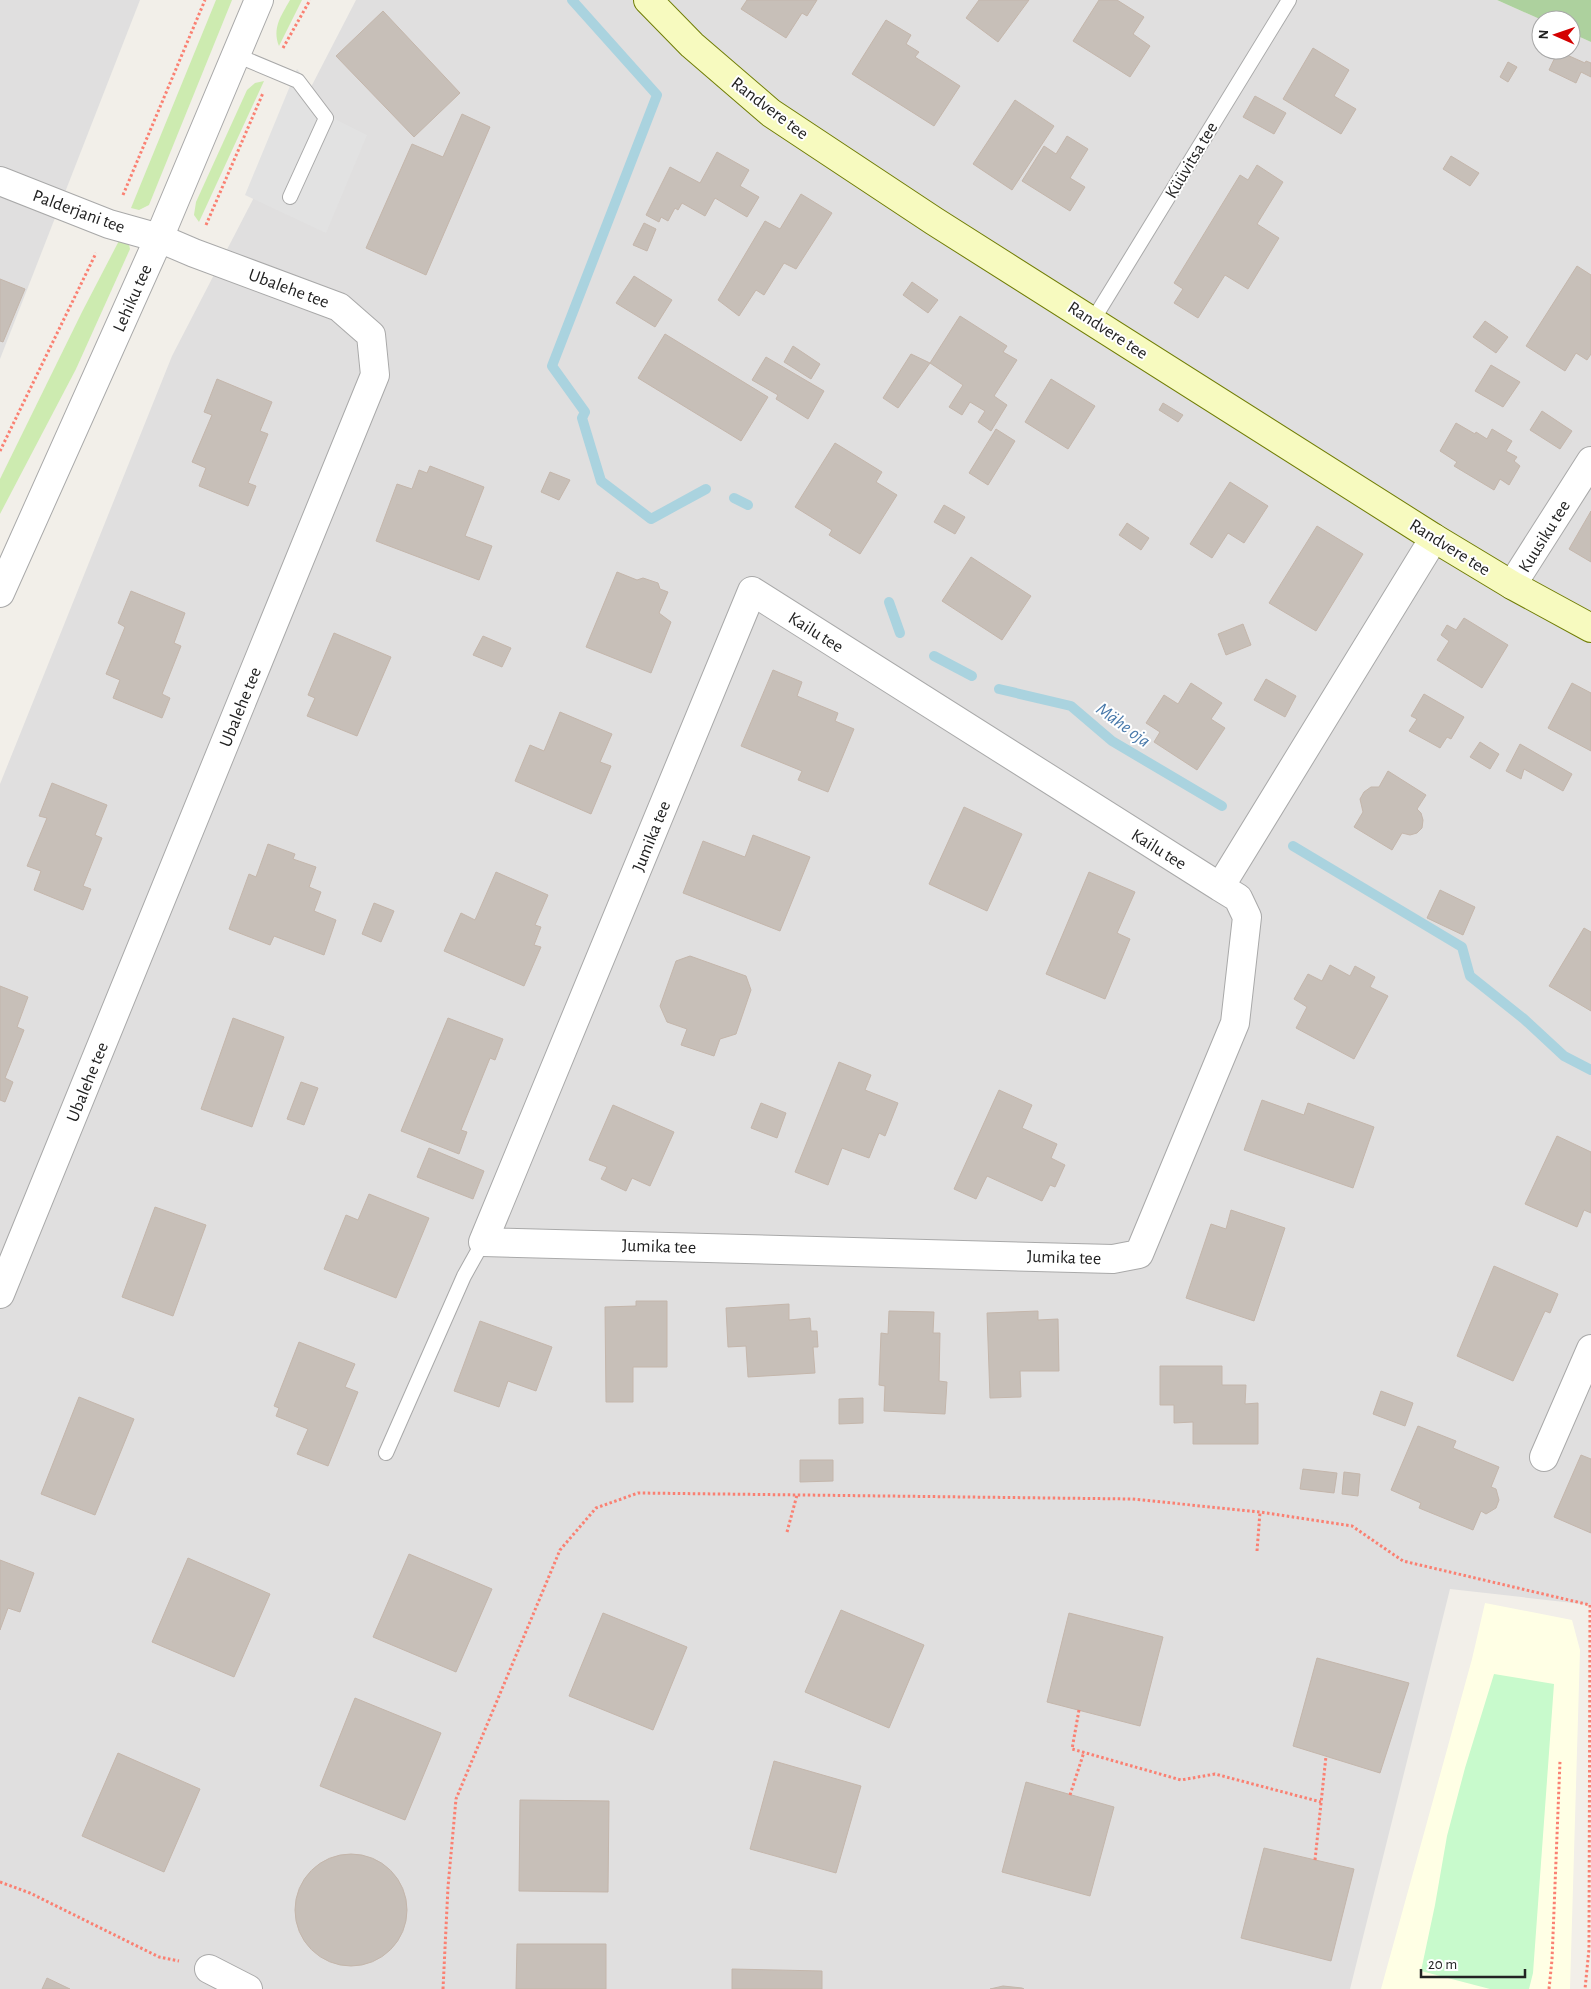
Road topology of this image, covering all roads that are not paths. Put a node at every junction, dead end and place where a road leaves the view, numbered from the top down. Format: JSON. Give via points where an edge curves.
{"nodes":[{"id":1,"x":259,"y":0,"type":"edge"},
{"id":2,"x":648,"y":0,"type":"edge"},
{"id":3,"x":1289,"y":0,"type":"edge"},
{"id":4,"x":236,"y":55,"type":"junction"},
{"id":5,"x":0,"y":181,"type":"edge"},
{"id":6,"x":290,"y":197,"type":"dead end"},
{"id":7,"x":159,"y":238,"type":"junction"},
{"id":8,"x":1093,"y":320,"type":"junction"},
{"id":9,"x":1591,"y":461,"type":"edge"},
{"id":10,"x":1434,"y":538,"type":"junction"},
{"id":11,"x":1512,"y":585,"type":"junction"},
{"id":12,"x":752,"y":591,"type":"joint"},
{"id":13,"x":0,"y":593,"type":"edge"},
{"id":14,"x":1591,"y":628,"type":"edge"},
{"id":15,"x":1220,"y":887,"type":"junction"},
{"id":16,"x":483,"y":1242,"type":"junction"},
{"id":17,"x":0,"y":1294,"type":"edge"},
{"id":18,"x":1591,"y":1349,"type":"edge"},
{"id":19,"x":386,"y":1453,"type":"dead end"},
{"id":20,"x":1544,"y":1457,"type":"dead end"},
{"id":21,"x":209,"y":1969,"type":"road end"},
{"id":22,"x":248,"y":1989,"type":"edge"}],
"edges":[{"from":1,"to":4,"type":"street","name":"Lehiku tee"},
{"from":2,"to":8,"type":"main road","name":"Randvere tee","via":[[692,45],[771,113]]},
{"from":3,"to":8,"type":"lane","name":"Küüvitsa tee"},
{"from":4,"to":6,"type":"lane","via":[[298,81],[326,118]]},
{"from":4,"to":7,"type":"street","name":"Lehiku tee"},
{"from":5,"to":7,"type":"street","name":"Palderjani tee","via":[[109,224]]},
{"from":7,"to":13,"type":"street","name":"Lehiku tee"},
{"from":7,"to":17,"type":"street","name":"Ubalehe tee","via":[[339,307],[371,335],[375,375]]},
{"from":8,"to":10,"type":"main road","name":"Randvere tee"},
{"from":9,"to":11,"type":"street","name":"Kuusiku tee"},
{"from":10,"to":11,"type":"main road","name":"Randvere tee"},
{"from":10,"to":15,"type":"street"},
{"from":11,"to":14,"type":"main road","name":"Randvere tee"},
{"from":12,"to":15,"type":"street","name":"Kailu tee"},
{"from":12,"to":16,"type":"street","name":"Jumika tee"},
{"from":15,"to":16,"type":"street","name":"Jumika tee","via":[[1238,898],[1247,917],[1235,1023],[1140,1254],[1113,1259]]},
{"from":16,"to":19,"type":"lane","via":[[464,1276]]},
{"from":18,"to":20,"type":"street"},
{"from":21,"to":22,"type":"street"}]}
